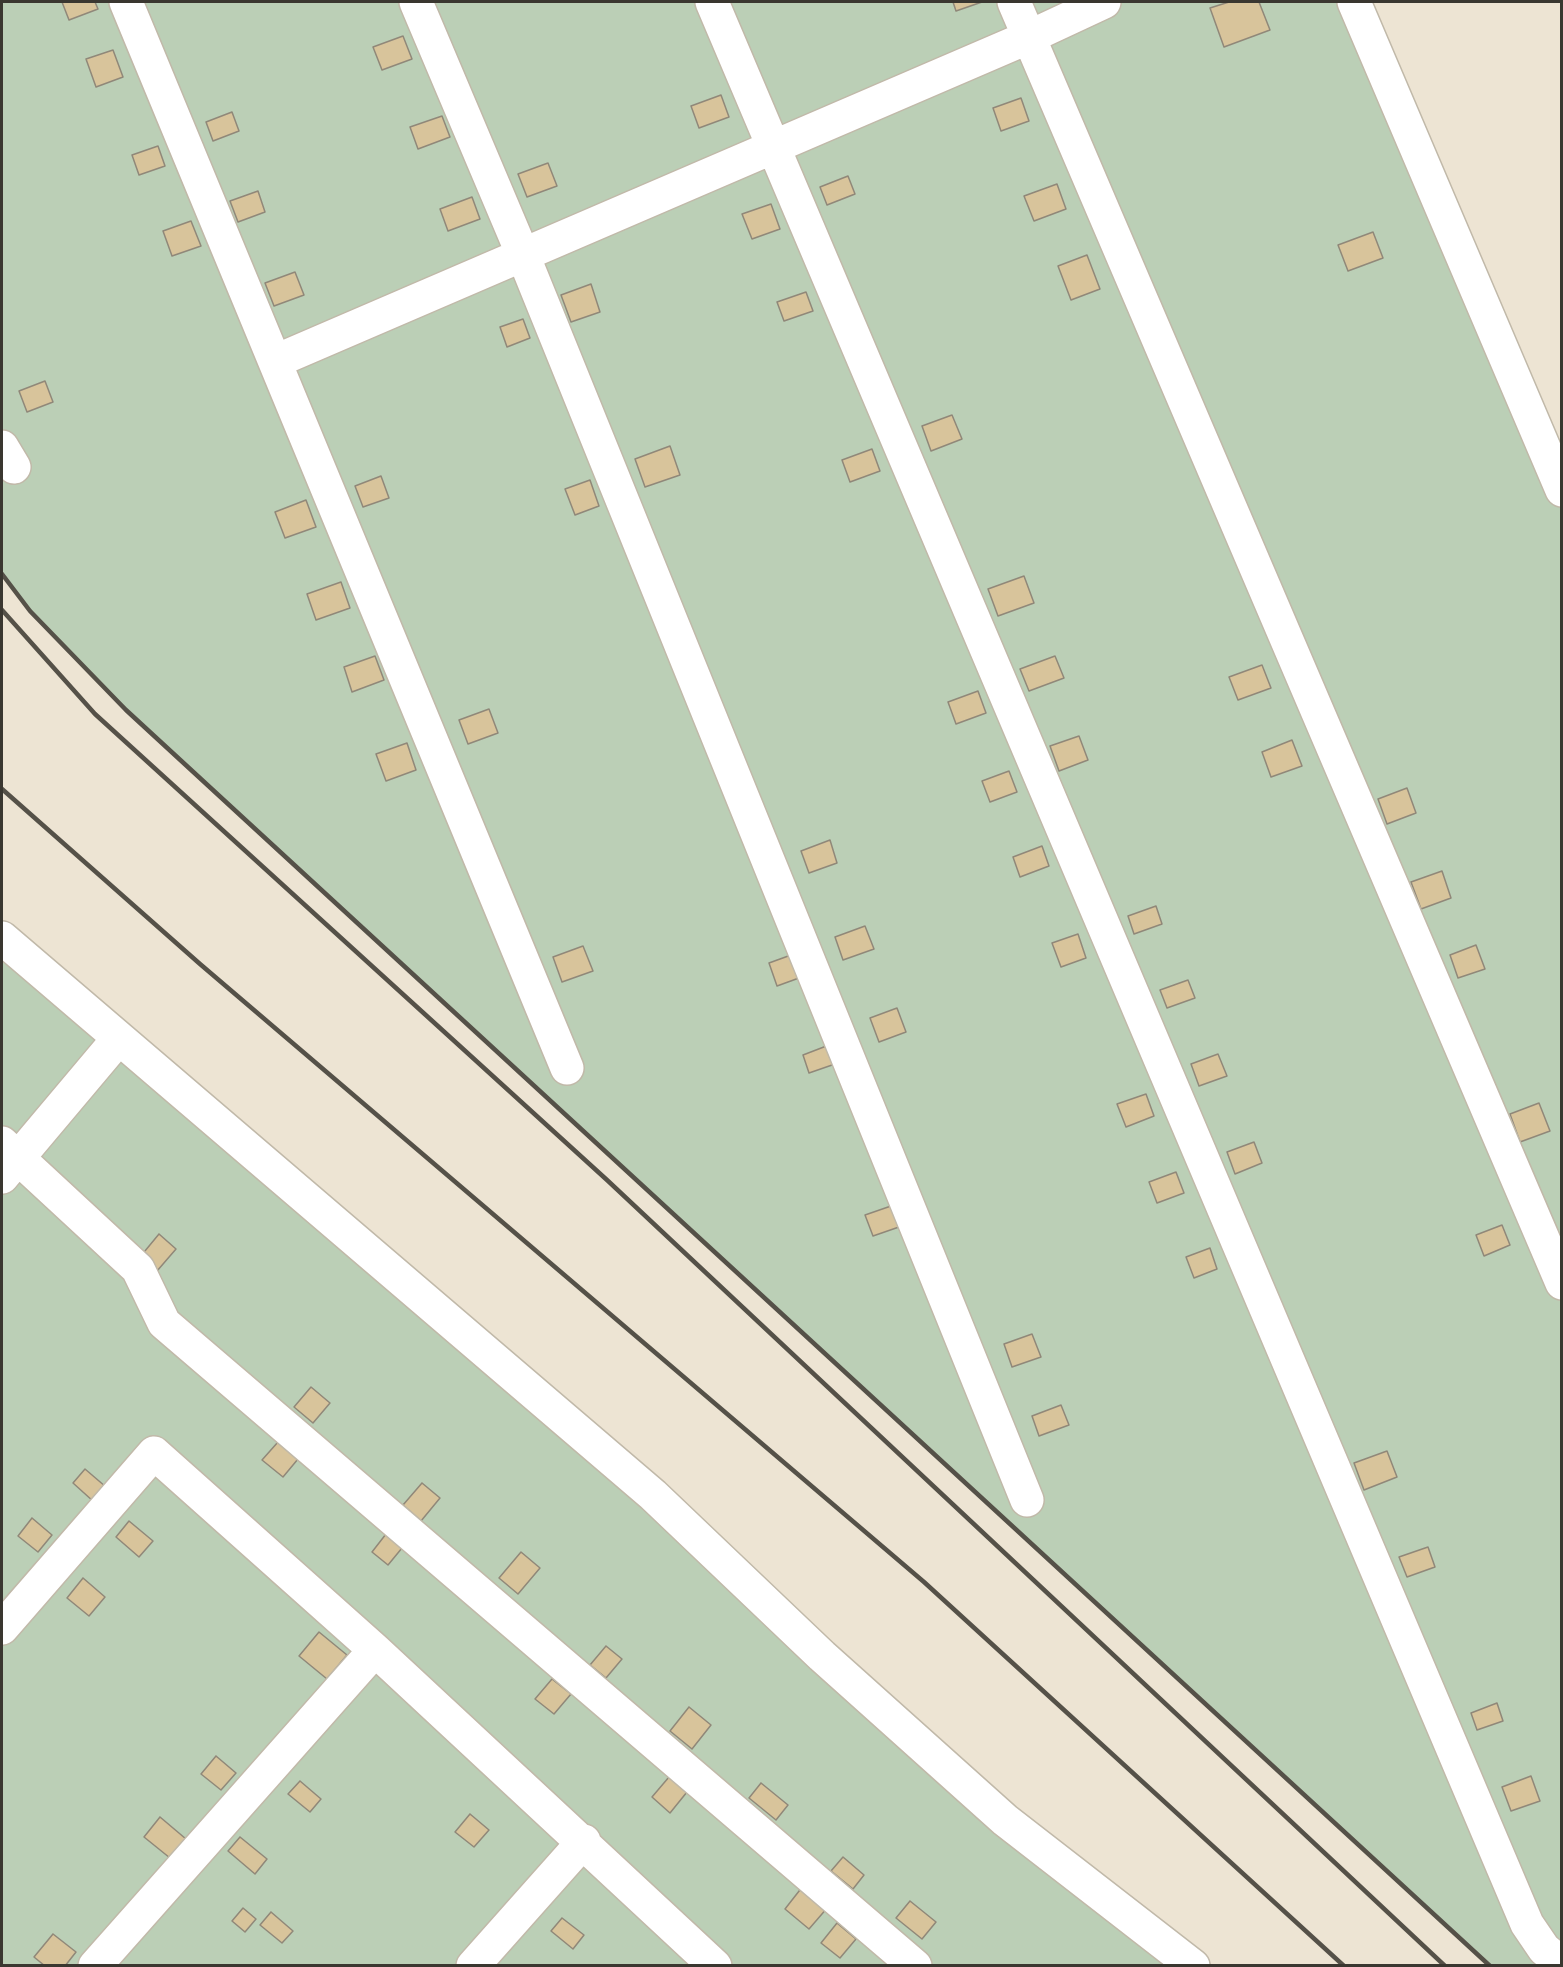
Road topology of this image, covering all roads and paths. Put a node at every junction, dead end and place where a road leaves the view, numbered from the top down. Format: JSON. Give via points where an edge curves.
{"nodes":[{"id":1,"x":126,"y":2,"type":"edge"},
{"id":2,"x":416,"y":2,"type":"edge"},
{"id":3,"x":712,"y":2,"type":"edge"},
{"id":4,"x":1014,"y":2,"type":"edge"},
{"id":5,"x":1104,"y":2,"type":"edge"},
{"id":6,"x":1354,"y":2,"type":"edge"},
{"id":7,"x":1029,"y":37,"type":"junction"},
{"id":8,"x":773,"y":147,"type":"junction"},
{"id":9,"x":523,"y":255,"type":"junction"},
{"id":10,"x":276,"y":361,"type":"junction"},
{"id":11,"x":1562,"y":490,"type":"edge"},
{"id":12,"x":2,"y":938,"type":"edge"},
{"id":13,"x":119,"y":1038,"type":"junction"},
{"id":14,"x":567,"y":1068,"type":"dead end"},
{"id":15,"x":7,"y":1160,"type":"edge"},
{"id":16,"x":1562,"y":1283,"type":"edge"},
{"id":17,"x":1027,"y":1500,"type":"dead end"},
{"id":18,"x":2,"y":1628,"type":"edge"},
{"id":19,"x":375,"y":1650,"type":"junction"},
{"id":20,"x":584,"y":1841,"type":"junction"},
{"id":21,"x":1562,"y":1964,"type":"edge"},
{"id":22,"x":95,"y":1965,"type":"edge"},
{"id":23,"x":473,"y":1965,"type":"edge"},
{"id":24,"x":715,"y":1965,"type":"edge"},
{"id":25,"x":915,"y":1965,"type":"edge"},
{"id":26,"x":1193,"y":1965,"type":"edge"}],
"edges":[{"from":1,"to":10,"type":"street"},
{"from":2,"to":9,"type":"street"},
{"from":3,"to":8,"type":"street"},
{"from":4,"to":7,"type":"street"},
{"from":5,"to":7,"type":"street"},
{"from":6,"to":11,"type":"street"},
{"from":7,"to":8,"type":"street"},
{"from":7,"to":16,"type":"street"},
{"from":8,"to":9,"type":"street"},
{"from":8,"to":21,"type":"street","via":[[1527,1924],[1544,1949]]},
{"from":9,"to":10,"type":"street"},
{"from":9,"to":17,"type":"street"},
{"from":10,"to":14,"type":"street"},
{"from":12,"to":13,"type":"street"},
{"from":13,"to":15,"type":"street"},
{"from":13,"to":26,"type":"street","via":[[653,1495],[822,1656],[1005,1820]]},
{"from":15,"to":25,"type":"street","via":[[138,1269],[164,1323]]},
{"from":18,"to":19,"type":"street","via":[[154,1452]]},
{"from":19,"to":20,"type":"street"},
{"from":19,"to":22,"type":"street"},
{"from":20,"to":23,"type":"street"},
{"from":20,"to":24,"type":"street"}]}
